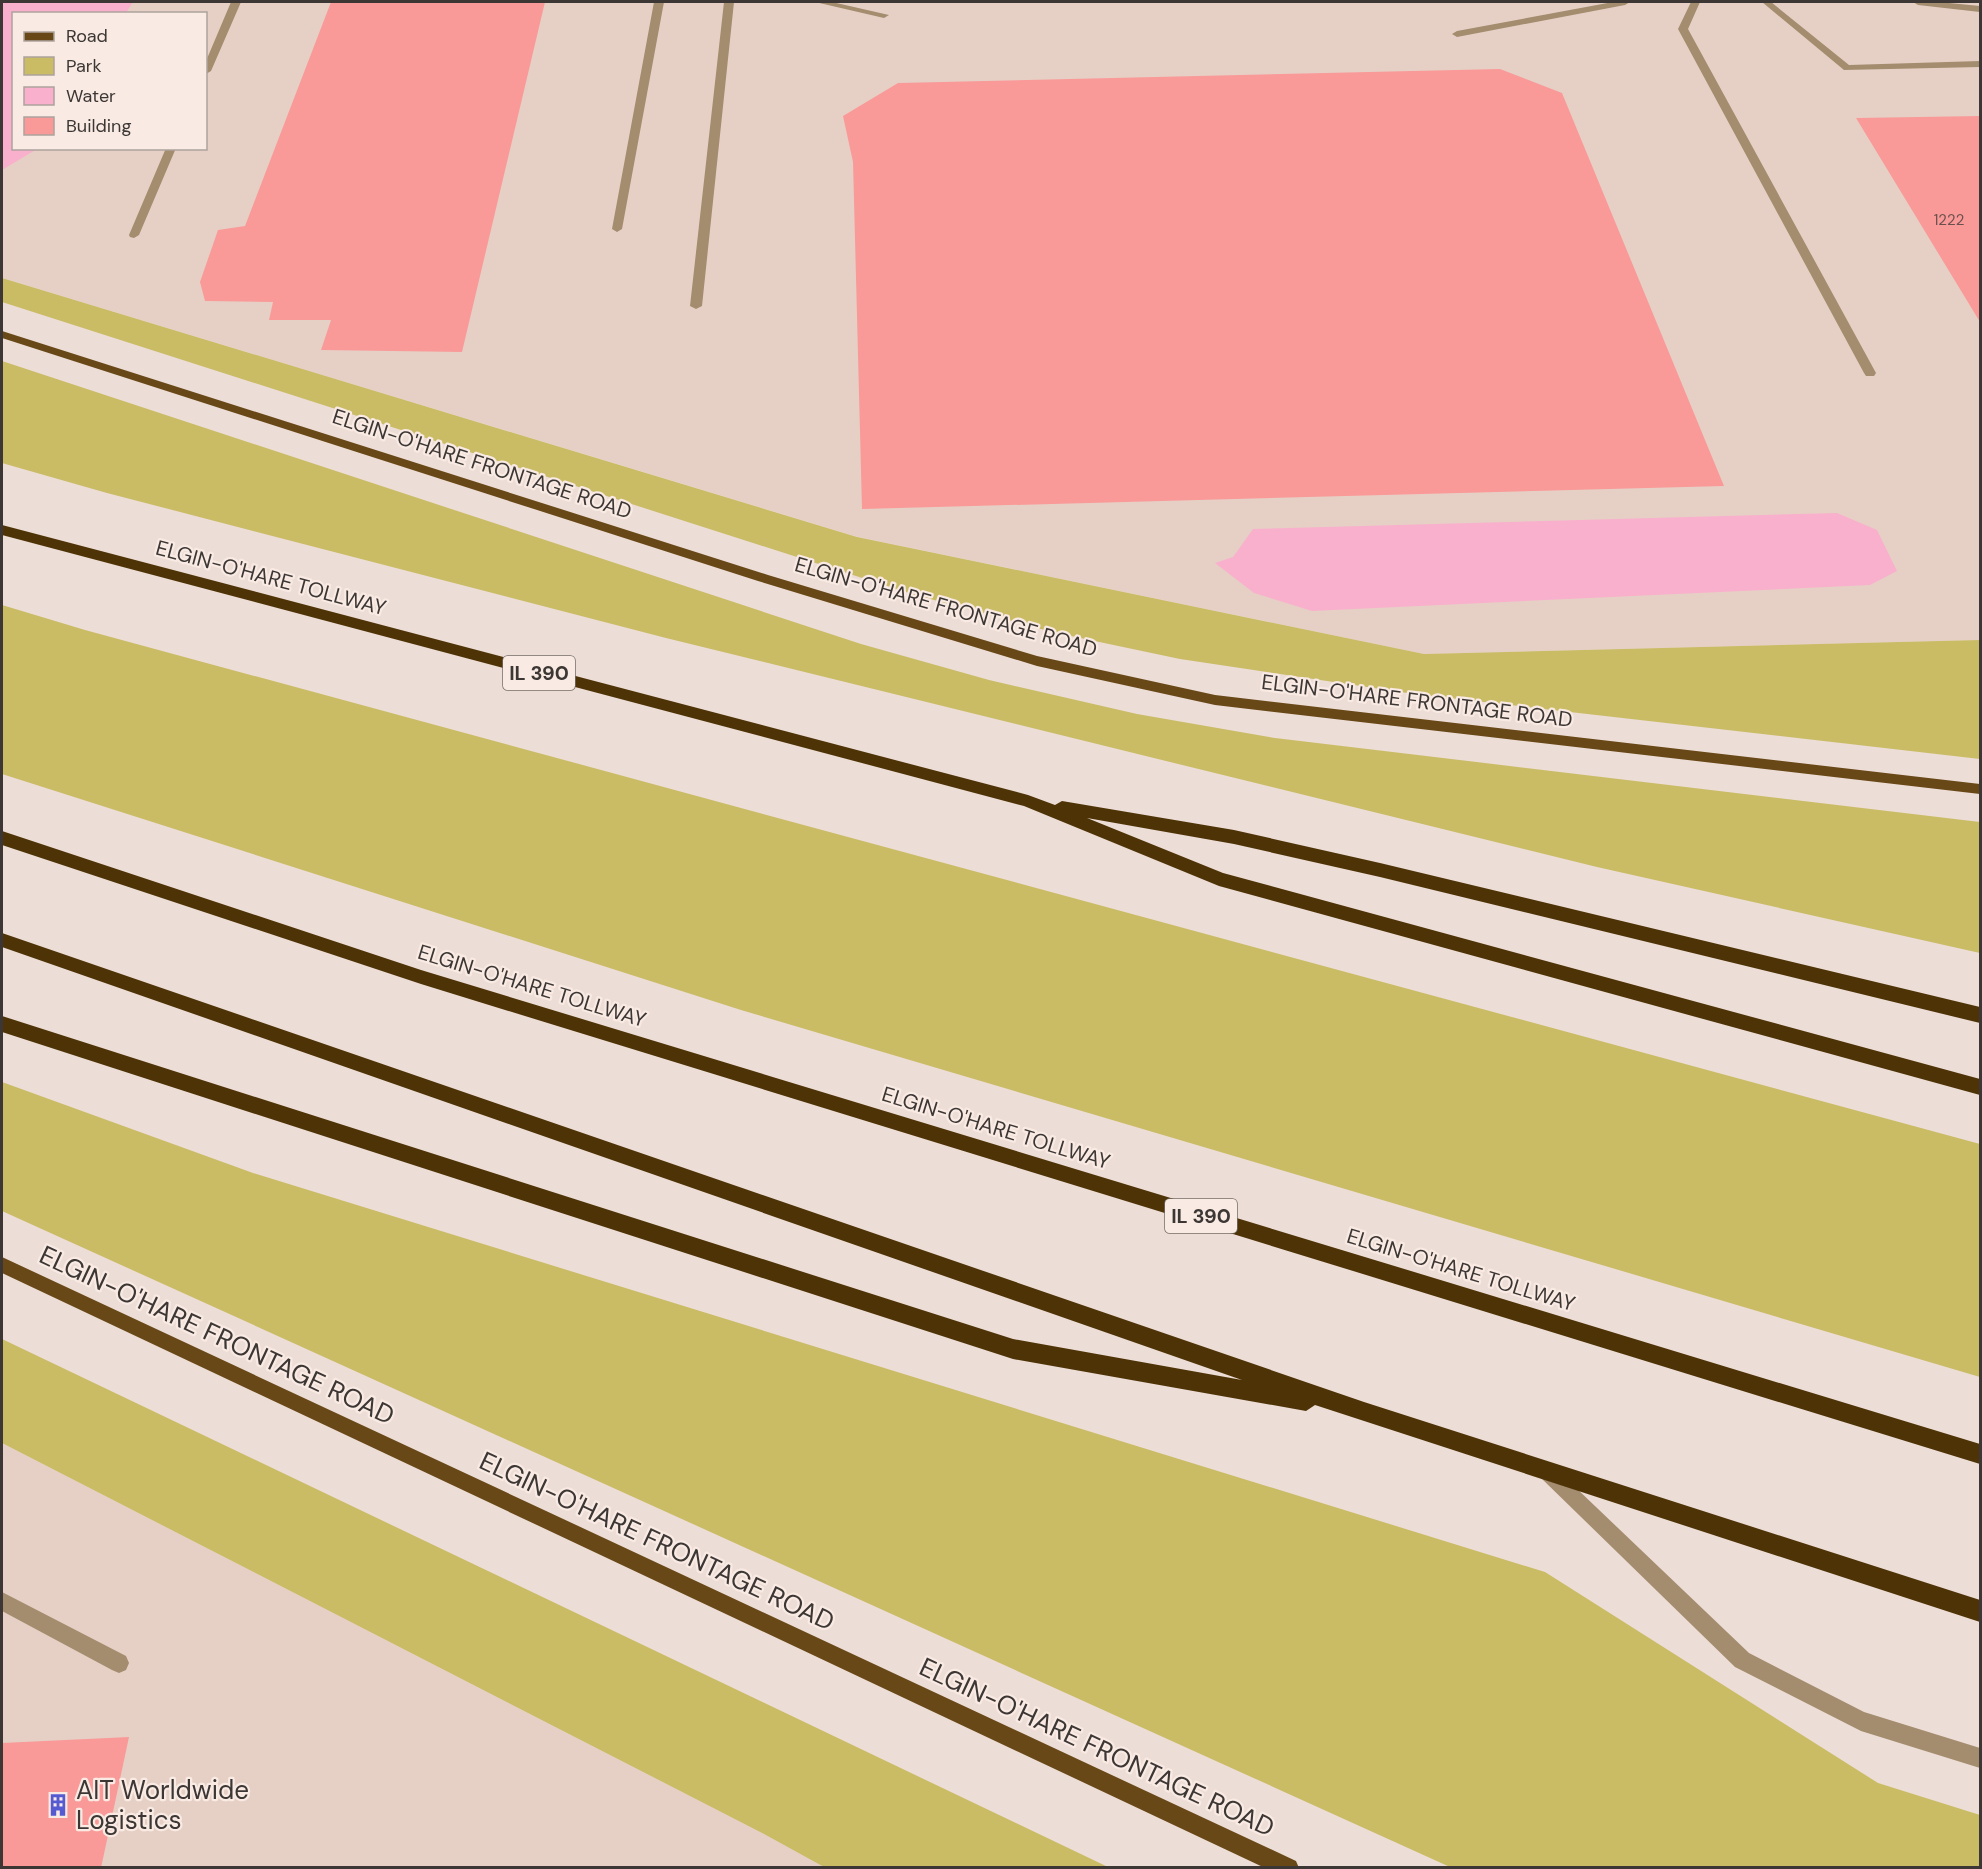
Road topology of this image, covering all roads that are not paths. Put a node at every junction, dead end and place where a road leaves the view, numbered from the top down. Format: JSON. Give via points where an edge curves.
{"nodes":[{"id":1,"x":236,"y":2,"type":"edge"},
{"id":2,"x":659,"y":2,"type":"edge"},
{"id":3,"x":729,"y":2,"type":"edge"},
{"id":4,"x":820,"y":2,"type":"edge"},
{"id":5,"x":1625,"y":2,"type":"edge"},
{"id":6,"x":1695,"y":2,"type":"edge"},
{"id":7,"x":1766,"y":2,"type":"edge"},
{"id":8,"x":1918,"y":2,"type":"edge"},
{"id":9,"x":1980,"y":9,"type":"edge"},
{"id":10,"x":884,"y":15,"type":"dead end"},
{"id":11,"x":1457,"y":34,"type":"dead end"},
{"id":12,"x":1980,"y":63,"type":"edge"},
{"id":13,"x":207,"y":69,"type":"edge"},
{"id":14,"x":170,"y":150,"type":"edge"},
{"id":15,"x":617,"y":229,"type":"dead end"},
{"id":16,"x":134,"y":235,"type":"dead end"},
{"id":17,"x":696,"y":306,"type":"dead end"},
{"id":18,"x":2,"y":334,"type":"edge"},
{"id":19,"x":1870,"y":373,"type":"dead end"},
{"id":20,"x":2,"y":530,"type":"edge"},
{"id":21,"x":1980,"y":789,"type":"edge"},
{"id":22,"x":1028,"y":801,"type":"junction"},
{"id":23,"x":2,"y":838,"type":"edge"},
{"id":24,"x":2,"y":940,"type":"edge"},
{"id":25,"x":1980,"y":1015,"type":"edge"},
{"id":26,"x":2,"y":1024,"type":"edge"},
{"id":27,"x":1980,"y":1088,"type":"edge"},
{"id":28,"x":2,"y":1265,"type":"edge"},
{"id":29,"x":1364,"y":1412,"type":"junction"},
{"id":30,"x":1980,"y":1454,"type":"edge"},
{"id":31,"x":1546,"y":1471,"type":"junction"},
{"id":32,"x":2,"y":1601,"type":"edge"},
{"id":33,"x":1980,"y":1611,"type":"edge"},
{"id":34,"x":119,"y":1663,"type":"dead end"},
{"id":35,"x":1980,"y":1758,"type":"edge"},
{"id":36,"x":1289,"y":1868,"type":"edge"}],
"edges":[{"from":1,"to":13,"type":"lane"},
{"from":2,"to":15,"type":"lane"},
{"from":3,"to":17,"type":"lane"},
{"from":4,"to":10,"type":"lane"},
{"from":5,"to":11,"type":"lane"},
{"from":6,"to":19,"type":"lane","via":[[1683,29]]},
{"from":7,"to":12,"type":"lane","via":[[1847,68]]},
{"from":8,"to":9,"type":"lane"},
{"from":14,"to":16,"type":"lane"},
{"from":18,"to":21,"type":"main road","name":"ELGIN-O'HARE FRONTAGE ROAD","via":[[763,578],[1037,661],[1226,702]]},
{"from":20,"to":22,"type":"highway","name":"ELGIN-O'HARE TOLLWAY","number":"IL 390"},
{"from":22,"to":25,"type":"highway","via":[[1234,837],[1369,867]]},
{"from":22,"to":27,"type":"highway","name":"ELGIN-O'HARE TOLLWAY","number":"IL 390","via":[[1219,879]]},
{"from":23,"to":30,"type":"highway","name":"ELGIN-O'HARE TOLLWAY","number":"IL 390","via":[[432,981]]},
{"from":24,"to":29,"type":"highway"},
{"from":26,"to":29,"type":"highway","via":[[1013,1348]]},
{"from":28,"to":36,"type":"main road","name":"ELGIN-O'HARE FRONTAGE ROAD"},
{"from":29,"to":31,"type":"highway"},
{"from":31,"to":33,"type":"highway"},
{"from":31,"to":35,"type":"lane","via":[[1742,1660],[1861,1721]]},
{"from":32,"to":34,"type":"lane"}]}
